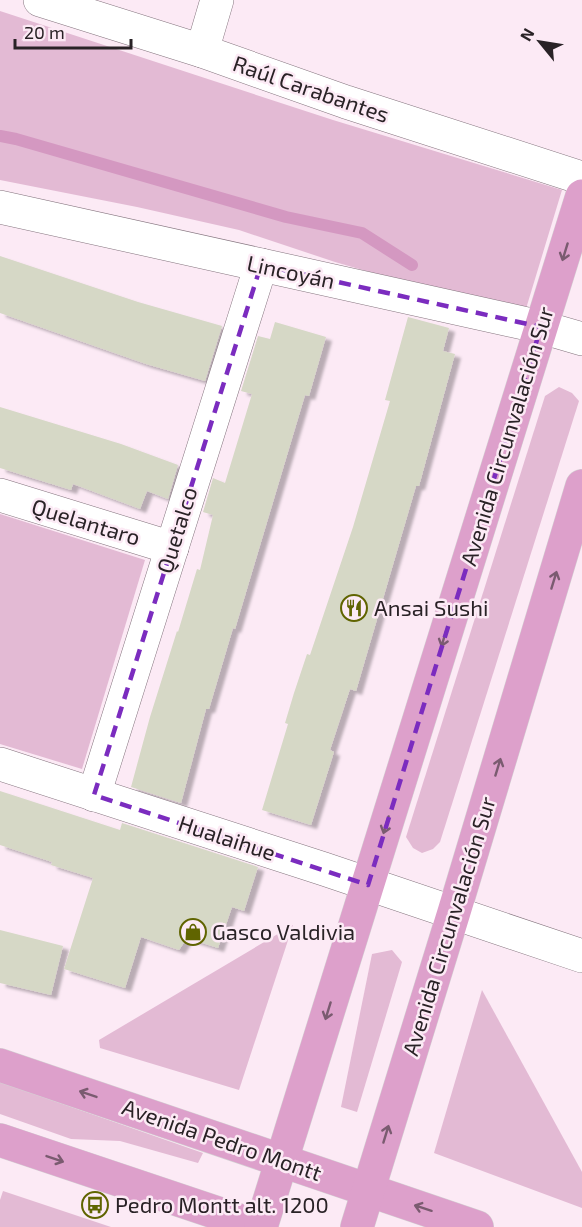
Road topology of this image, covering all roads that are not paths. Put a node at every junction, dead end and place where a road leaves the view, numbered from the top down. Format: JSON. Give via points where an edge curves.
{"nodes":[{"id":1,"x":40,"y":0,"type":"edge"},
{"id":2,"x":217,"y":0,"type":"edge"},
{"id":3,"x":202,"y":51,"type":"junction"},
{"id":4,"x":582,"y":178,"type":"edge"},
{"id":5,"x":582,"y":196,"type":"edge"},
{"id":6,"x":0,"y":207,"type":"edge"},
{"id":7,"x":261,"y":265,"type":"junction"},
{"id":8,"x":541,"y":327,"type":"junction"},
{"id":9,"x":582,"y":339,"type":"edge"},
{"id":10,"x":582,"y":486,"type":"edge"},
{"id":11,"x":0,"y":495,"type":"edge"},
{"id":12,"x":172,"y":548,"type":"junction"},
{"id":13,"x":0,"y":764,"type":"edge"},
{"id":14,"x":94,"y":795,"type":"junction"},
{"id":15,"x":368,"y":885,"type":"junction"},
{"id":16,"x":454,"y":912,"type":"junction"},
{"id":17,"x":582,"y":956,"type":"edge"},
{"id":18,"x":0,"y":1065,"type":"edge"},
{"id":19,"x":0,"y":1140,"type":"edge"},
{"id":20,"x":282,"y":1160,"type":"junction"},
{"id":21,"x":368,"y":1190,"type":"junction"},
{"id":22,"x":260,"y":1227,"type":"edge"},
{"id":23,"x":357,"y":1227,"type":"edge"},
{"id":24,"x":477,"y":1227,"type":"edge"}],
"edges":[{"from":1,"to":3,"type":"street","name":"Raúl Carabantes"},
{"from":2,"to":3,"type":"street"},
{"from":3,"to":4,"type":"street","name":"Raúl Carabantes"},
{"from":5,"to":8,"type":"main road","name":"Avenida Circunvalación Sur","one_way":true},
{"from":6,"to":7,"type":"street","name":"Lincoyán"},
{"from":7,"to":8,"type":"street","name":"Lincoyán"},
{"from":7,"to":12,"type":"street","name":"Quetalco"},
{"from":8,"to":9,"type":"street","name":"Lincoyán"},
{"from":8,"to":15,"type":"main road","name":"Avenida Circunvalación Sur","one_way":true},
{"from":16,"to":10,"type":"main road","name":"Avenida Circunvalación Sur","one_way":true},
{"from":11,"to":12,"type":"street","name":"Quelantaro"},
{"from":12,"to":14,"type":"street","name":"Quetalco"},
{"from":13,"to":14,"type":"street","name":"Hualaihue"},
{"from":14,"to":15,"type":"street","name":"Hualaihue"},
{"from":15,"to":16,"type":"street","name":"Hualaihue"},
{"from":15,"to":20,"type":"main road","name":"Avenida Circunvalación Sur","one_way":true},
{"from":16,"to":17,"type":"street","name":"Hualaihue"},
{"from":21,"to":16,"type":"main road","name":"Avenida Circunvalación Sur","one_way":true},
{"from":20,"to":18,"type":"main road","name":"Avenida Pedro Montt","one_way":true},
{"from":19,"to":22,"type":"main road","one_way":true},
{"from":20,"to":21,"type":"main road","name":"Avenida Pedro Montt"},
{"from":20,"to":22,"type":"main road","name":"Avenida Circunvalación Sur"},
{"from":21,"to":23,"type":"main road","name":"Avenida Circunvalación Sur"},
{"from":24,"to":21,"type":"main road","name":"Avenida Pedro Montt","one_way":true}]}
